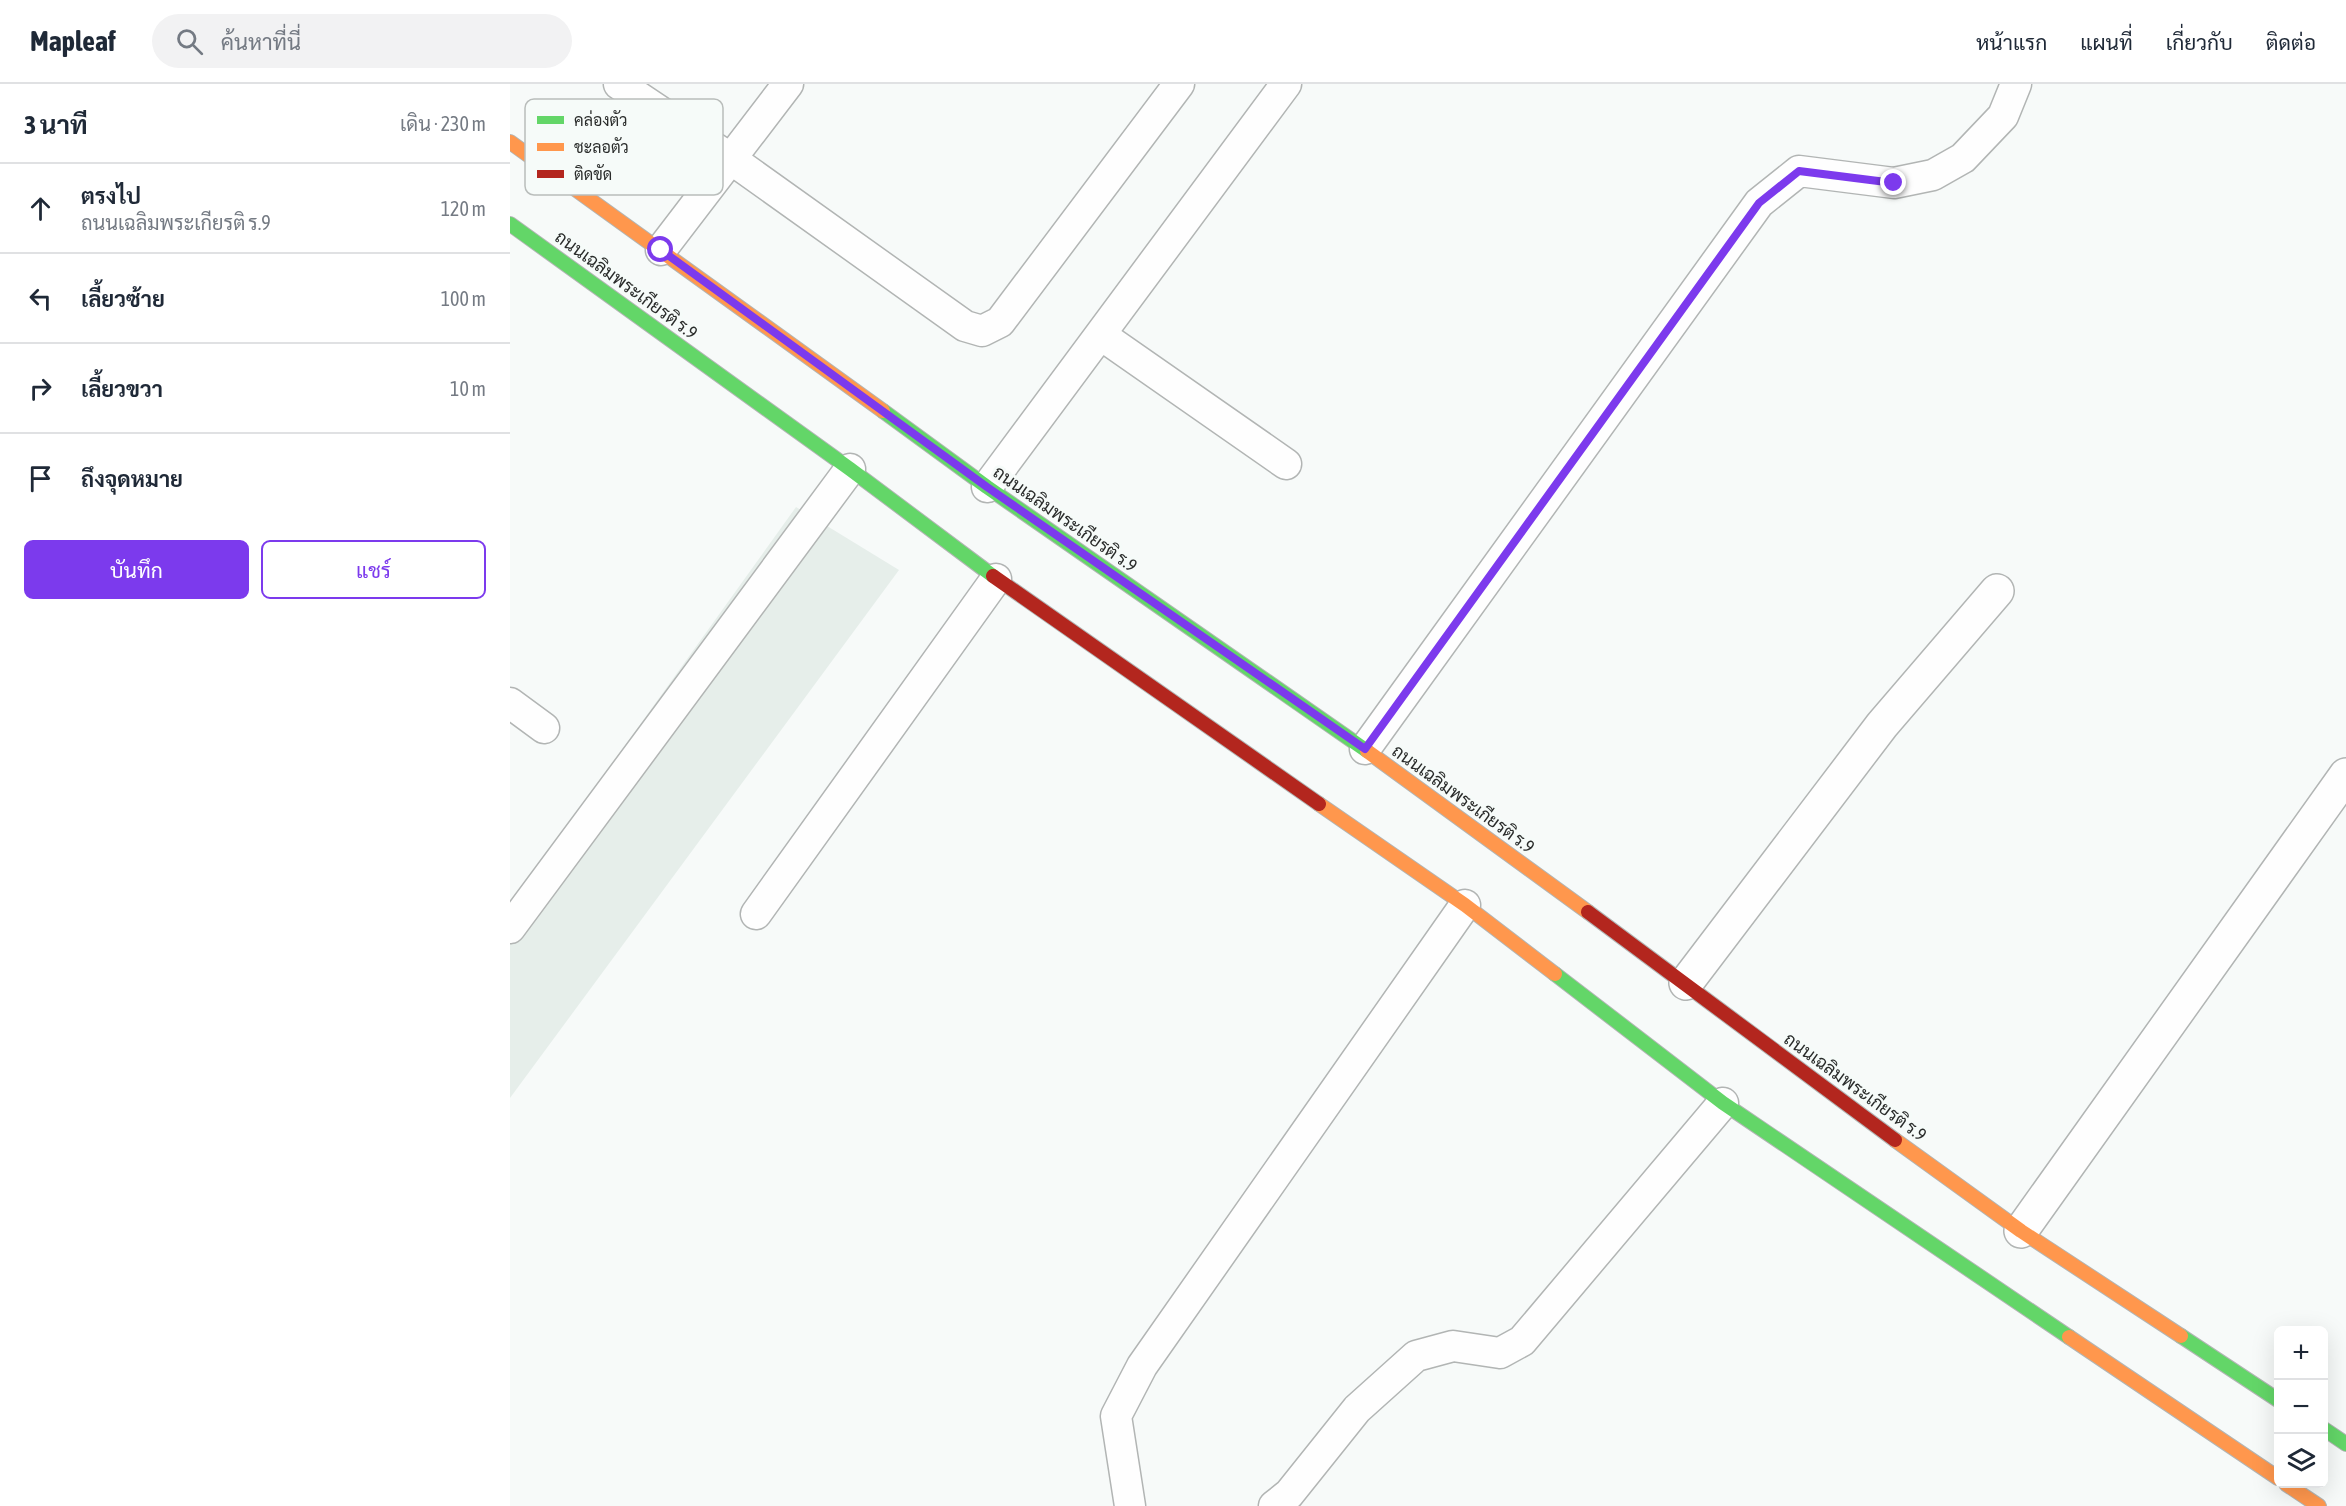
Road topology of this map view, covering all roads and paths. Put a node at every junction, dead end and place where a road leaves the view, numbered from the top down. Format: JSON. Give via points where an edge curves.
{"nodes":[{"id":1,"x":619,"y":84,"type":"edge"},
{"id":2,"x":788,"y":84,"type":"edge"},
{"id":3,"x":1179,"y":84,"type":"edge"},
{"id":4,"x":1286,"y":84,"type":"edge"},
{"id":5,"x":2016,"y":84,"type":"edge"},
{"id":6,"x":641,"y":99,"type":"edge"},
{"id":7,"x":510,"y":142,"type":"edge"},
{"id":8,"x":525,"y":153,"type":"edge"},
{"id":9,"x":723,"y":154,"type":"edge"},
{"id":10,"x":731,"y":159,"type":"junction"},
{"id":11,"x":723,"y":169,"type":"edge"},
{"id":12,"x":584,"y":195,"type":"edge"},
{"id":13,"x":703,"y":195,"type":"edge"},
{"id":14,"x":510,"y":224,"type":"edge"},
{"id":15,"x":661,"y":250,"type":"junction"},
{"id":16,"x":1101,"y":335,"type":"junction"},
{"id":17,"x":1286,"y":464,"type":"dead end"},
{"id":18,"x":850,"y":469,"type":"junction"},
{"id":19,"x":987,"y":487,"type":"junction"},
{"id":20,"x":996,"y":579,"type":"junction"},
{"id":21,"x":1997,"y":591,"type":"dead end"},
{"id":22,"x":510,"y":703,"type":"edge"},
{"id":23,"x":544,"y":728,"type":"dead end"},
{"id":24,"x":1365,"y":749,"type":"junction"},
{"id":25,"x":2346,"y":775,"type":"edge"},
{"id":26,"x":1465,"y":905,"type":"junction"},
{"id":27,"x":756,"y":914,"type":"dead end"},
{"id":28,"x":510,"y":928,"type":"edge"},
{"id":29,"x":1686,"y":983,"type":"junction"},
{"id":30,"x":1723,"y":1102,"type":"junction"},
{"id":31,"x":2021,"y":1231,"type":"junction"},
{"id":32,"x":2274,"y":1397,"type":"edge"},
{"id":33,"x":2328,"y":1432,"type":"edge"},
{"id":34,"x":2346,"y":1444,"type":"edge"},
{"id":35,"x":2274,"y":1475,"type":"edge"},
{"id":36,"x":2292,"y":1488,"type":"edge"},
{"id":37,"x":1130,"y":1506,"type":"edge"},
{"id":38,"x":1274,"y":1506,"type":"edge"},
{"id":39,"x":2319,"y":1506,"type":"edge"}],
"edges":[{"from":1,"to":6,"type":"lane"},
{"from":2,"to":10,"type":"lane"},
{"from":3,"to":10,"type":"lane","via":[[1000,322],[982,331],[965,326]]},
{"from":4,"to":16,"type":"lane"},
{"from":5,"to":24,"type":"lane","via":[[2003,116],[1963,158],[1933,175],[1894,183],[1799,171],[1759,203]]},
{"from":7,"to":8,"type":"main road","name":"ถนนเฉลิมพระเกียรติ ร.9"},
{"from":9,"to":10,"type":"lane"},
{"from":10,"to":11,"type":"lane"},
{"from":12,"to":15,"type":"main road","name":"ถนนเฉลิมพระเกียรติ ร.9"},
{"from":13,"to":15,"type":"lane"},
{"from":14,"to":18,"type":"main road","name":"ถนนเฉลิมพระเกียรติ ร.9"},
{"from":15,"to":19,"type":"main road","name":"ถนนเฉลิมพระเกียรติ ร.9"},
{"from":16,"to":17,"type":"lane"},
{"from":16,"to":19,"type":"lane"},
{"from":18,"to":20,"type":"main road","name":"ถนนเฉลิมพระเกียรติ ร.9"},
{"from":18,"to":28,"type":"lane"},
{"from":19,"to":24,"type":"main road","name":"ถนนเฉลิมพระเกียรติ ร.9"},
{"from":20,"to":26,"type":"main road","name":"ถนนเฉลิมพระเกียรติ ร.9"},
{"from":20,"to":27,"type":"lane"},
{"from":21,"to":29,"type":"street","via":[[1882,725]]},
{"from":22,"to":23,"type":"lane"},
{"from":24,"to":29,"type":"main road","name":"ถนนเฉลิมพระเกียรติ ร.9"},
{"from":25,"to":31,"type":"street"},
{"from":26,"to":30,"type":"main road","name":"ถนนเฉลิมพระเกียรติ ร.9"},
{"from":26,"to":37,"type":"lane","via":[[1142,1366],[1116,1416]]},
{"from":29,"to":31,"type":"main road","name":"ถนนเฉลิมพระเกียรติ ร.9"},
{"from":30,"to":35,"type":"main road","name":"ถนนเฉลิมพระเกียรติ ร.9"},
{"from":30,"to":38,"type":"lane","via":[[1522,1341],[1500,1353],[1453,1346],[1416,1356],[1356,1409]]},
{"from":31,"to":32,"type":"main road","name":"ถนนเฉลิมพระเกียรติ ร.9"},
{"from":33,"to":34,"type":"main road"},
{"from":36,"to":39,"type":"main road"}]}
